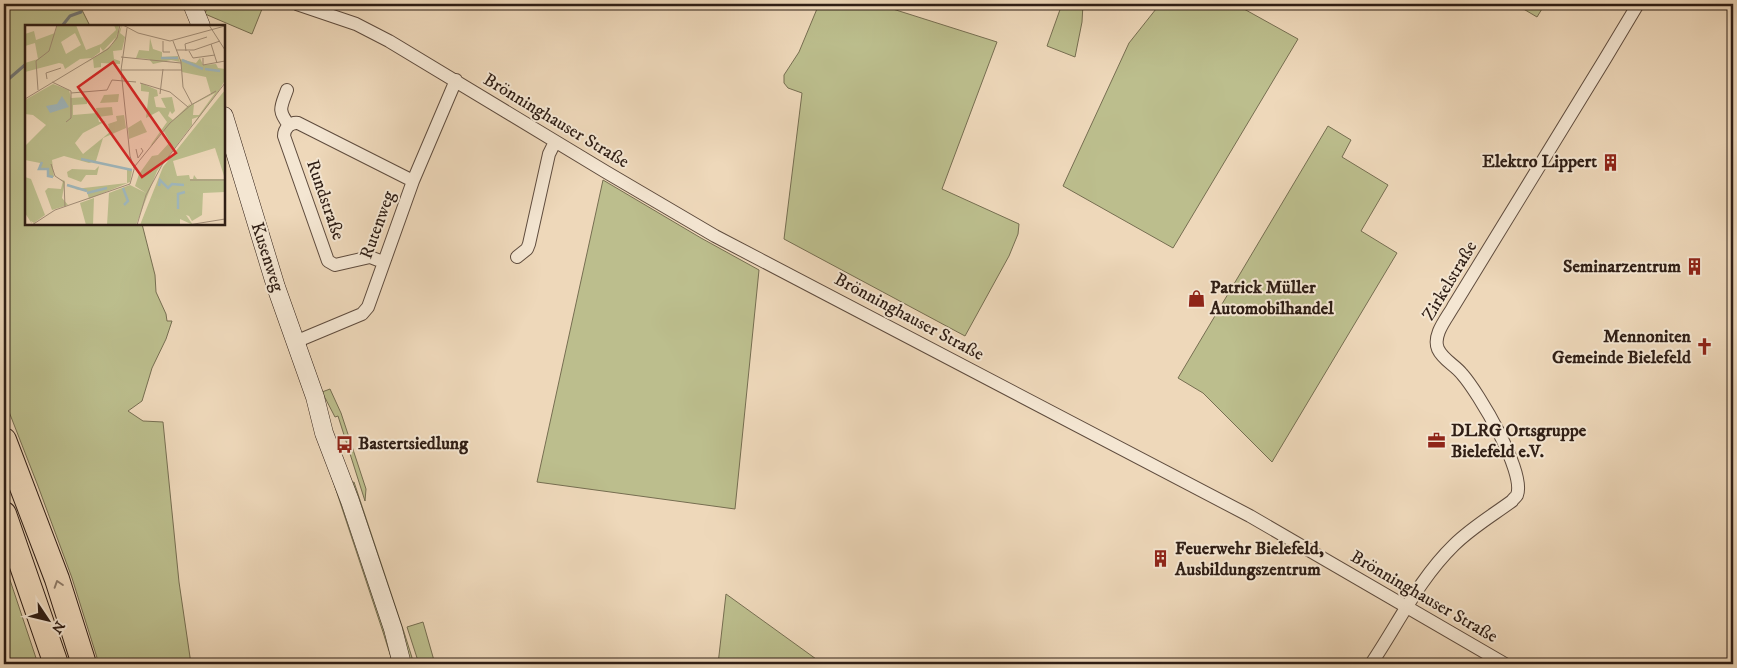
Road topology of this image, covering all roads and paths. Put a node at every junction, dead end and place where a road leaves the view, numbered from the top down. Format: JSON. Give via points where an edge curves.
{"nodes":[{"id":1,"x":186,"y":4,"type":"edge"},
{"id":2,"x":192,"y":4,"type":"edge"},
{"id":3,"x":297,"y":4,"type":"edge"},
{"id":4,"x":1638,"y":4,"type":"edge"},
{"id":5,"x":193,"y":25,"type":"edge"},
{"id":6,"x":201,"y":25,"type":"edge"},
{"id":7,"x":456,"y":80,"type":"junction"},
{"id":8,"x":287,"y":90,"type":"dead end"},
{"id":9,"x":225,"y":120,"type":"edge"},
{"id":10,"x":289,"y":125,"type":"junction"},
{"id":11,"x":555,"y":142,"type":"junction"},
{"id":12,"x":413,"y":181,"type":"junction"},
{"id":13,"x":517,"y":257,"type":"dead end"},
{"id":14,"x":383,"y":262,"type":"junction"},
{"id":15,"x":295,"y":342,"type":"junction"},
{"id":16,"x":4,"y":440,"type":"edge"},
{"id":17,"x":4,"y":514,"type":"edge"},
{"id":18,"x":1407,"y":606,"type":"junction"},
{"id":19,"x":56,"y":664,"type":"edge"},
{"id":20,"x":84,"y":664,"type":"edge"},
{"id":21,"x":402,"y":664,"type":"edge"},
{"id":22,"x":1371,"y":664,"type":"edge"},
{"id":23,"x":1505,"y":664,"type":"edge"}],
"edges":[{"from":1,"to":5,"type":"street"},
{"from":2,"to":6,"type":"street"},
{"from":3,"to":7,"type":"street","name":"Brönninghauser Straße","via":[[356,24]]},
{"from":4,"to":18,"type":"street","name":"Zirkelstraße","via":[[1440,330],[1438,348],[1486,406],[1510,459],[1518,486],[1512,501],[1467,534],[1441,559]]},
{"from":7,"to":11,"type":"street","name":"Brönninghauser Straße"},
{"from":7,"to":12,"type":"street","name":"Rutenweg"},
{"from":8,"to":10,"type":"street","name":"Rundstraße","via":[[280,111]]},
{"from":9,"to":15,"type":"street","name":"Kusenweg"},
{"from":10,"to":12,"type":"street","name":"Rundstraße","via":[[295,122],[302,124]]},
{"from":10,"to":14,"type":"street","name":"Rundstraße","via":[[284,136],[328,261],[335,266],[370,257]]},
{"from":11,"to":13,"type":"street","via":[[549,154],[529,244],[527,250]]},
{"from":11,"to":18,"type":"street","name":"Brönninghauser Straße","via":[[715,236],[1250,516]]},
{"from":12,"to":14,"type":"street","name":"Rutenweg"},
{"from":14,"to":15,"type":"street","name":"Rutenweg","via":[[366,311]]},
{"from":15,"to":21,"type":"street","name":"Kusenweg"},
{"from":20,"to":16,"type":"highway","one_way":true,"via":[[57,579]]},
{"from":17,"to":19,"type":"highway"},
{"from":18,"to":22,"type":"street","name":"Zirkelstraße"},
{"from":18,"to":23,"type":"street","name":"Brönninghauser Straße"}]}
